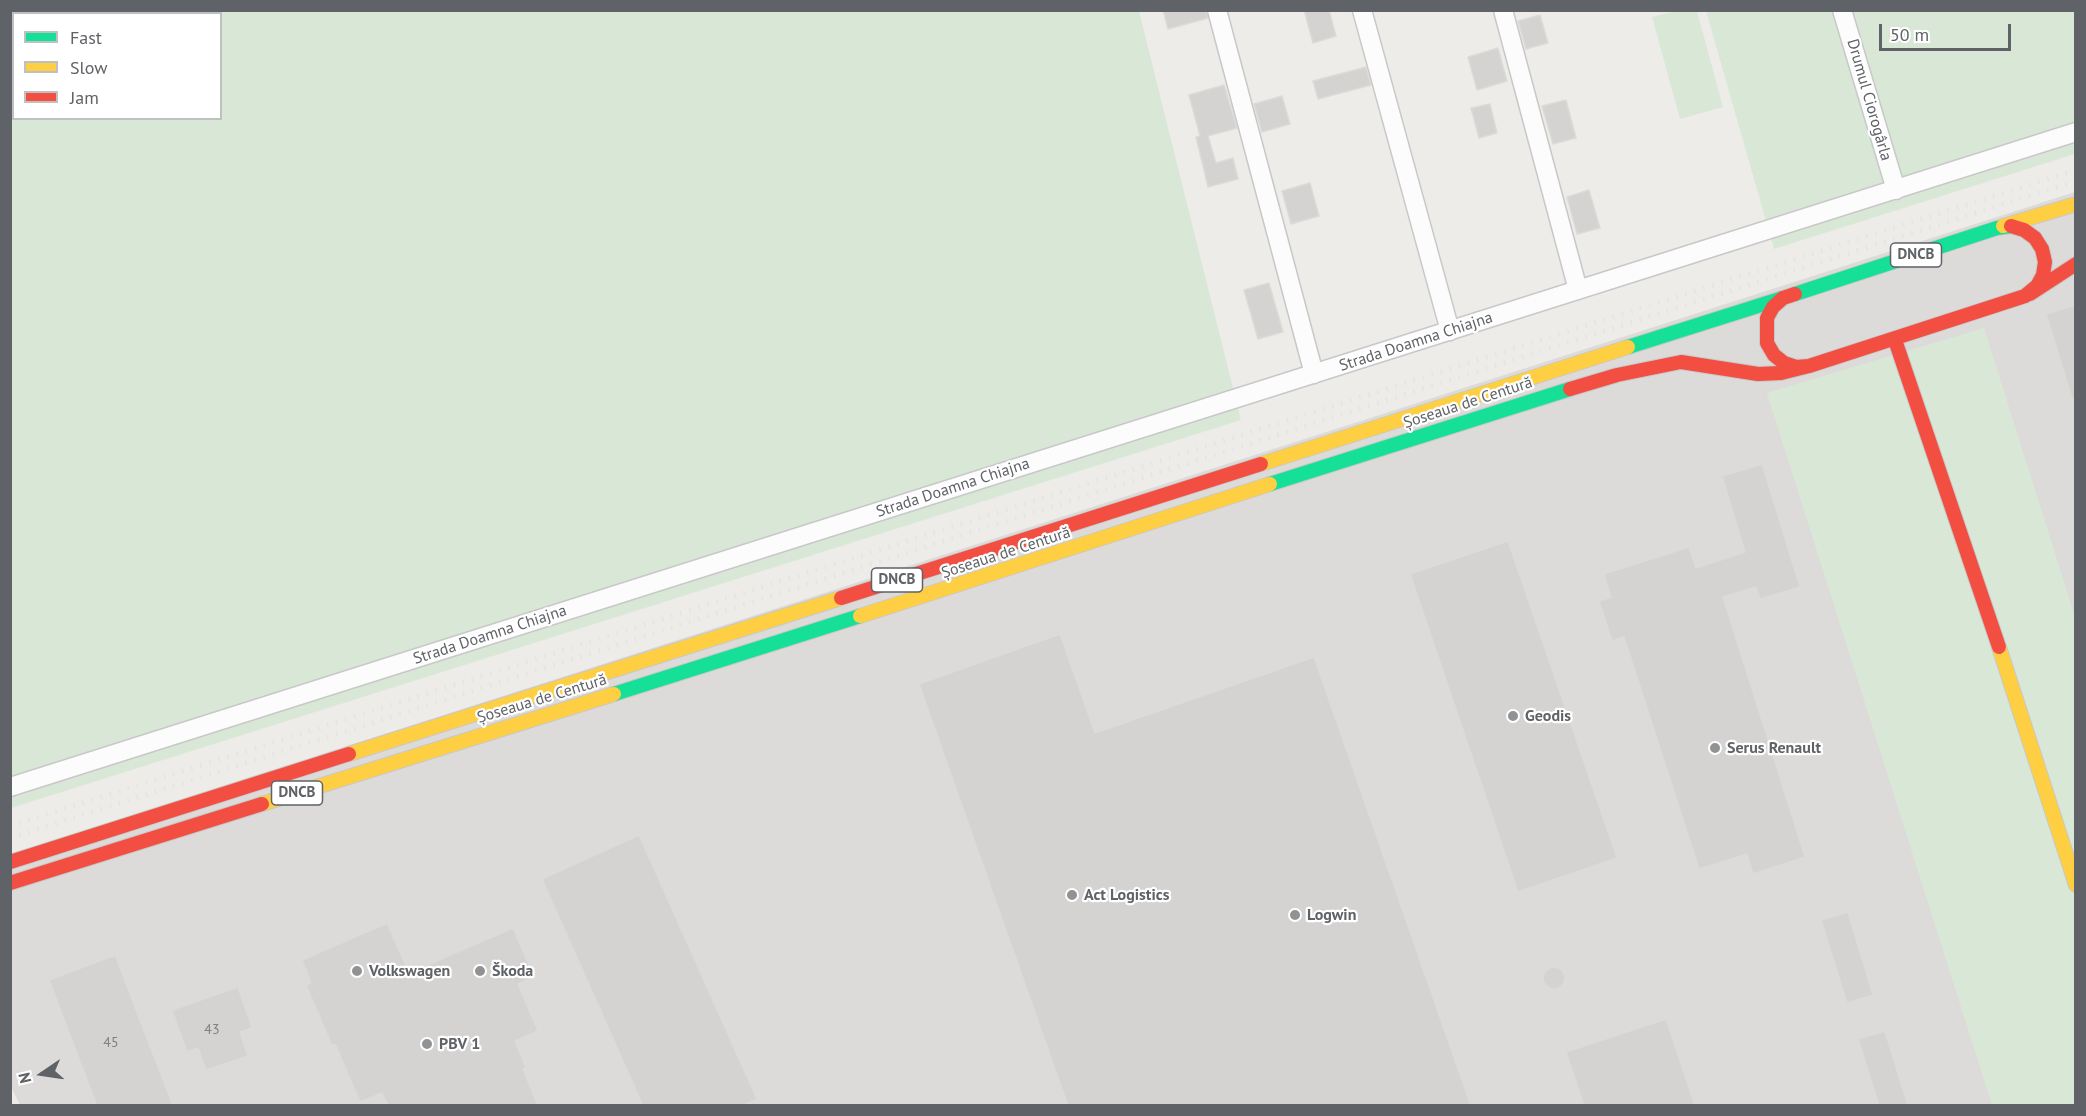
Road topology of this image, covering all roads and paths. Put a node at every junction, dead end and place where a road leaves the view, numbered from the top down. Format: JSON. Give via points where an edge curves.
{"nodes":[{"id":1,"x":1217,"y":10,"type":"edge"},
{"id":2,"x":1362,"y":10,"type":"edge"},
{"id":3,"x":1503,"y":10,"type":"edge"},
{"id":4,"x":1842,"y":10,"type":"edge"},
{"id":5,"x":2076,"y":132,"type":"edge"},
{"id":6,"x":1896,"y":190,"type":"junction"},
{"id":7,"x":2076,"y":204,"type":"edge"},
{"id":8,"x":1997,"y":228,"type":"junction"},
{"id":9,"x":2076,"y":264,"type":"edge"},
{"id":10,"x":1578,"y":290,"type":"junction"},
{"id":11,"x":2025,"y":296,"type":"junction"},
{"id":12,"x":1784,"y":298,"type":"junction"},
{"id":13,"x":1450,"y":331,"type":"junction"},
{"id":14,"x":1895,"y":340,"type":"junction"},
{"id":15,"x":1809,"y":366,"type":"junction"},
{"id":16,"x":1314,"y":374,"type":"junction"},
{"id":17,"x":10,"y":787,"type":"edge"},
{"id":18,"x":10,"y":862,"type":"edge"},
{"id":19,"x":10,"y":883,"type":"edge"},
{"id":20,"x":2076,"y":885,"type":"edge"}],
"edges":[{"from":1,"to":16,"type":"street"},
{"from":2,"to":13,"type":"street"},
{"from":3,"to":10,"type":"street"},
{"from":4,"to":6,"type":"street","name":"Drumul Ciorogârla"},
{"from":5,"to":6,"type":"street","name":"Strada Doamna Chiajna"},
{"from":6,"to":10,"type":"street","name":"Strada Doamna Chiajna"},
{"from":7,"to":8,"type":"main road","number":"DNCB"},
{"from":8,"to":11,"type":"main road","number":"DNCB","via":[[2011,226],[2024,230],[2042,249],[2043,275]]},
{"from":8,"to":12,"type":"main road","number":"DNCB"},
{"from":9,"to":11,"type":"main road","number":"DNCB"},
{"from":10,"to":13,"type":"street","name":"Strada Doamna Chiajna"},
{"from":11,"to":14,"type":"main road","number":"DNCB"},
{"from":12,"to":15,"type":"main road","number":"DNCB","via":[[1767,318],[1767,344],[1784,363]]},
{"from":12,"to":18,"type":"main road","name":"Șoseaua de Centură","number":"DNCB"},
{"from":13,"to":16,"type":"street","name":"Strada Doamna Chiajna"},
{"from":14,"to":15,"type":"main road","number":"DNCB"},
{"from":14,"to":20,"type":"main road"},
{"from":15,"to":19,"type":"main road","name":"Șoseaua de Centură","number":"DNCB","via":[[1773,374],[1749,374],[1681,362],[1617,375]]},
{"from":16,"to":17,"type":"street","name":"Strada Doamna Chiajna"}]}
